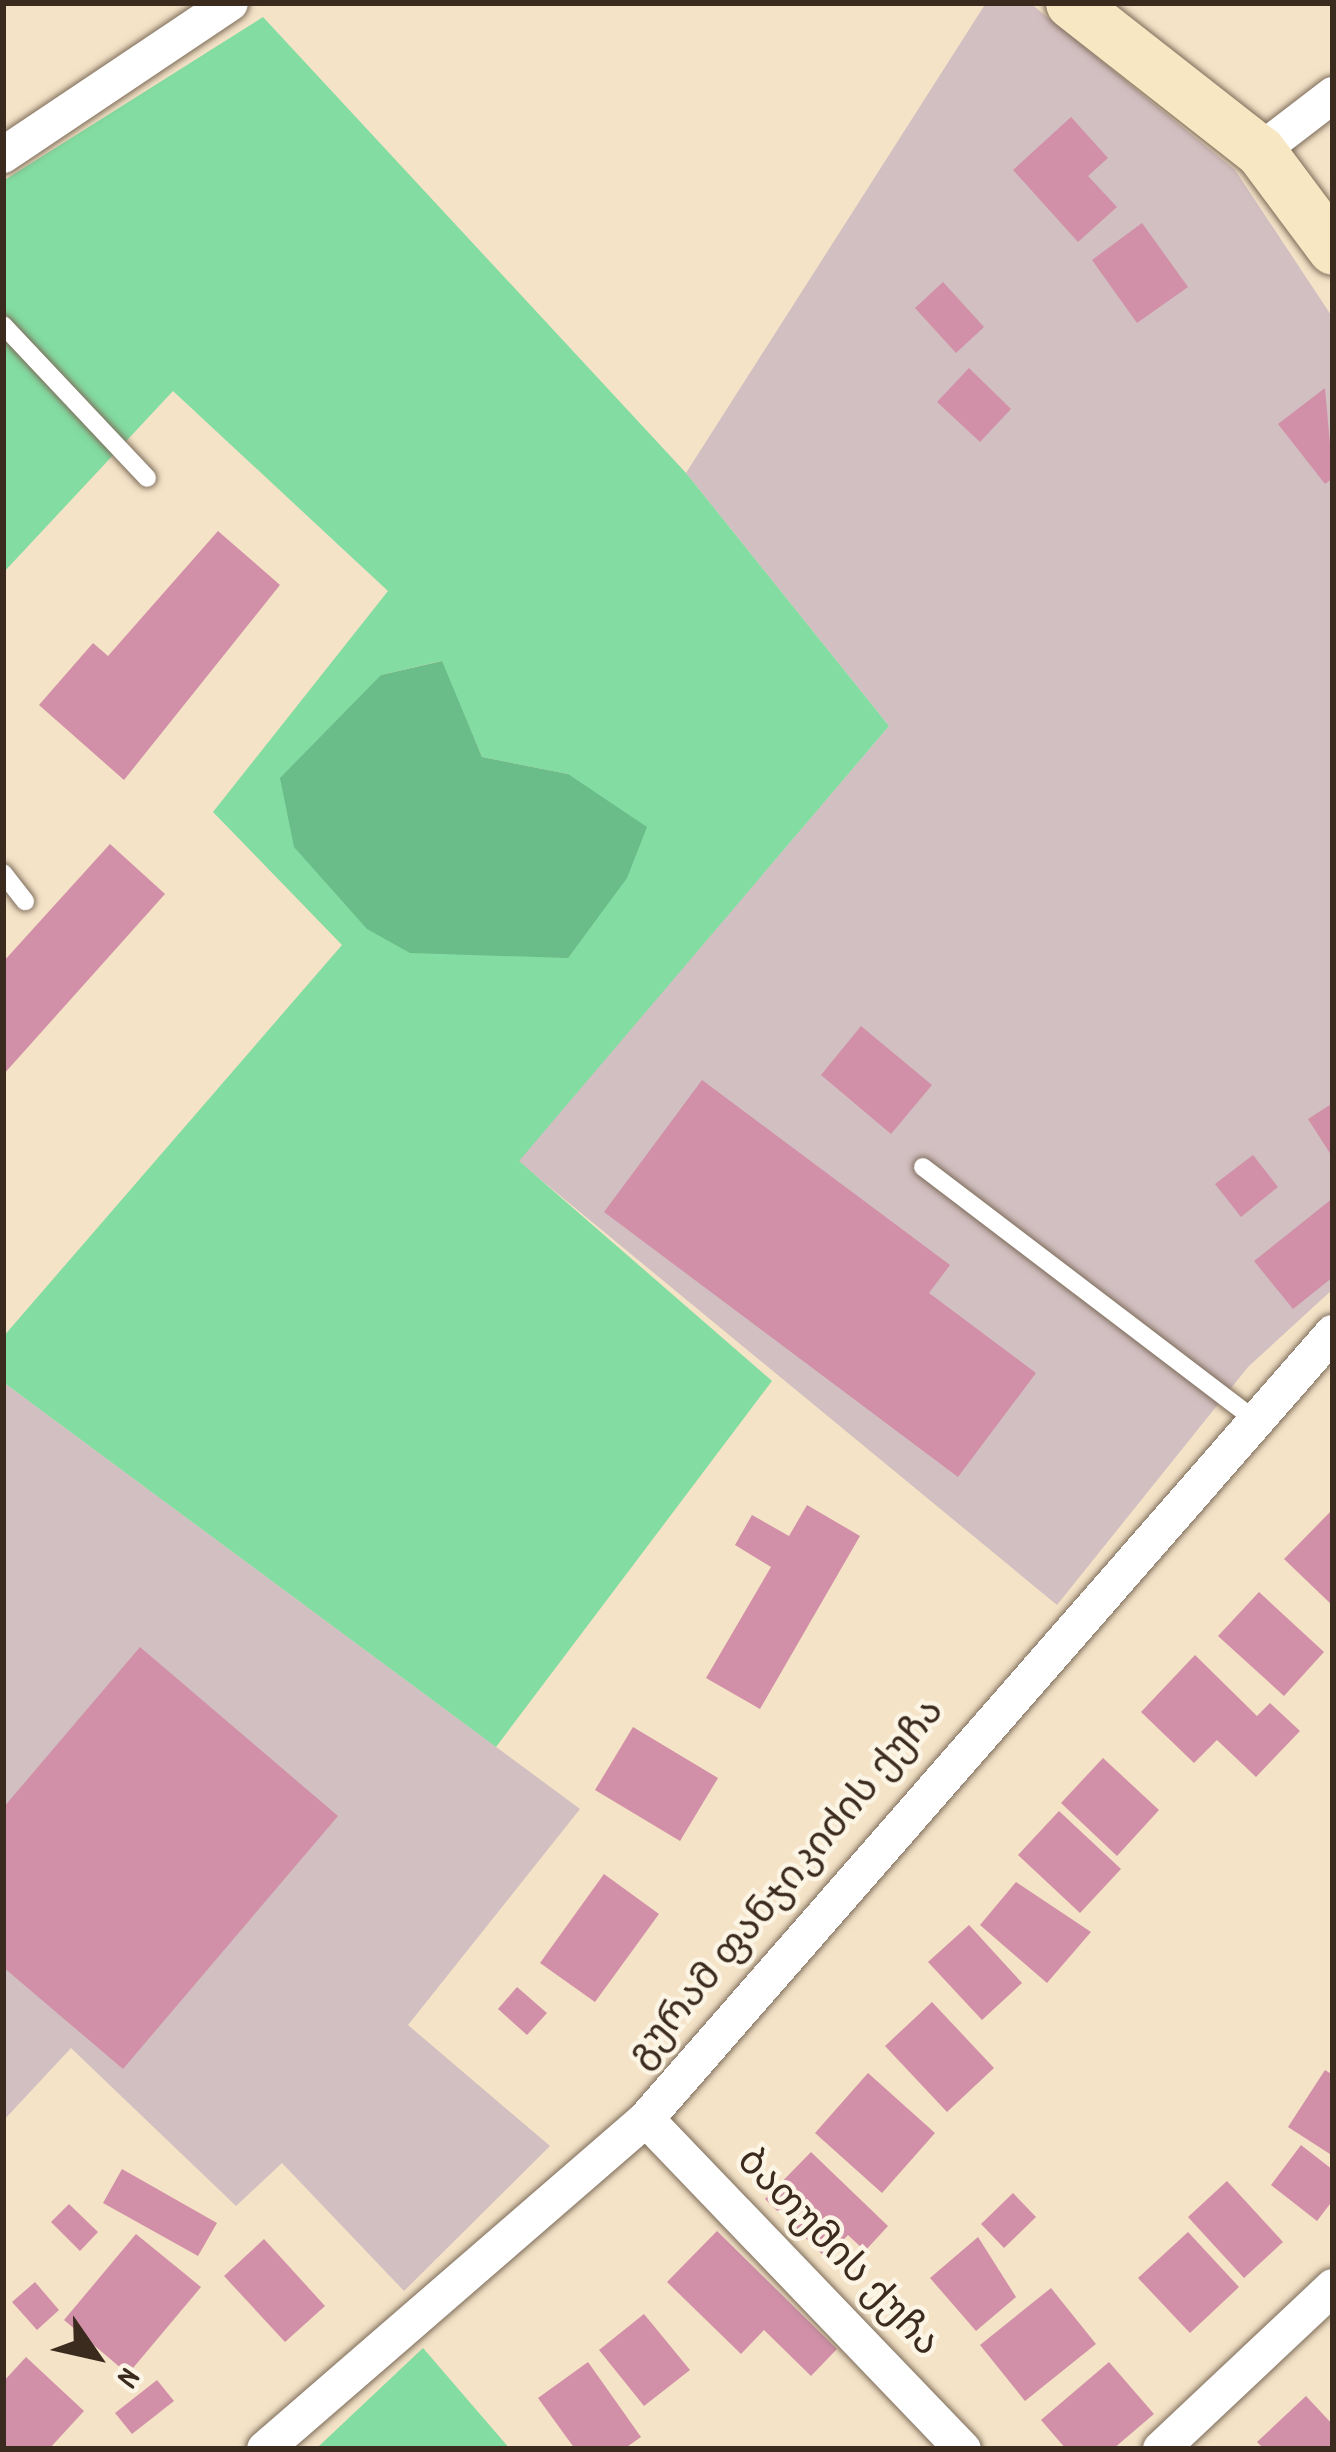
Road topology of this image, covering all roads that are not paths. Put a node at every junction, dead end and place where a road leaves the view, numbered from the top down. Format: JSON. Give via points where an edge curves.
{"nodes":[{"id":1,"x":230,"y":3,"type":"edge"},
{"id":2,"x":1071,"y":3,"type":"edge"},
{"id":3,"x":1333,"y":95,"type":"edge"},
{"id":4,"x":1260,"y":151,"type":"junction"},
{"id":5,"x":3,"y":155,"type":"edge"},
{"id":6,"x":1333,"y":249,"type":"edge"},
{"id":7,"x":3,"y":325,"type":"edge"},
{"id":8,"x":147,"y":478,"type":"dead end"},
{"id":9,"x":3,"y":873,"type":"edge"},
{"id":10,"x":25,"y":901,"type":"dead end"},
{"id":11,"x":923,"y":1167,"type":"dead end"},
{"id":12,"x":1333,"y":1333,"type":"edge"},
{"id":13,"x":1251,"y":1417,"type":"junction"},
{"id":14,"x":646,"y":2119,"type":"junction"},
{"id":15,"x":1333,"y":2287,"type":"edge"},
{"id":16,"x":265,"y":2449,"type":"edge"},
{"id":17,"x":963,"y":2449,"type":"edge"},
{"id":18,"x":1161,"y":2449,"type":"edge"}],
"edges":[{"from":1,"to":5,"type":"street"},
{"from":2,"to":4,"type":"street"},
{"from":3,"to":4,"type":"street"},
{"from":4,"to":6,"type":"street"},
{"from":7,"to":8,"type":"lane"},
{"from":9,"to":10,"type":"lane"},
{"from":11,"to":13,"type":"lane"},
{"from":12,"to":13,"type":"street","name":"გურამ ფანჯიკიძის ქუჩა"},
{"from":13,"to":14,"type":"street","name":"გურამ ფანჯიკიძის ქუჩა"},
{"from":14,"to":16,"type":"street","name":"გურამ ფანჯიკიძის ქუჩა"},
{"from":14,"to":17,"type":"street","name":"ბათუმის ქუჩა"},
{"from":15,"to":18,"type":"street"}]}
